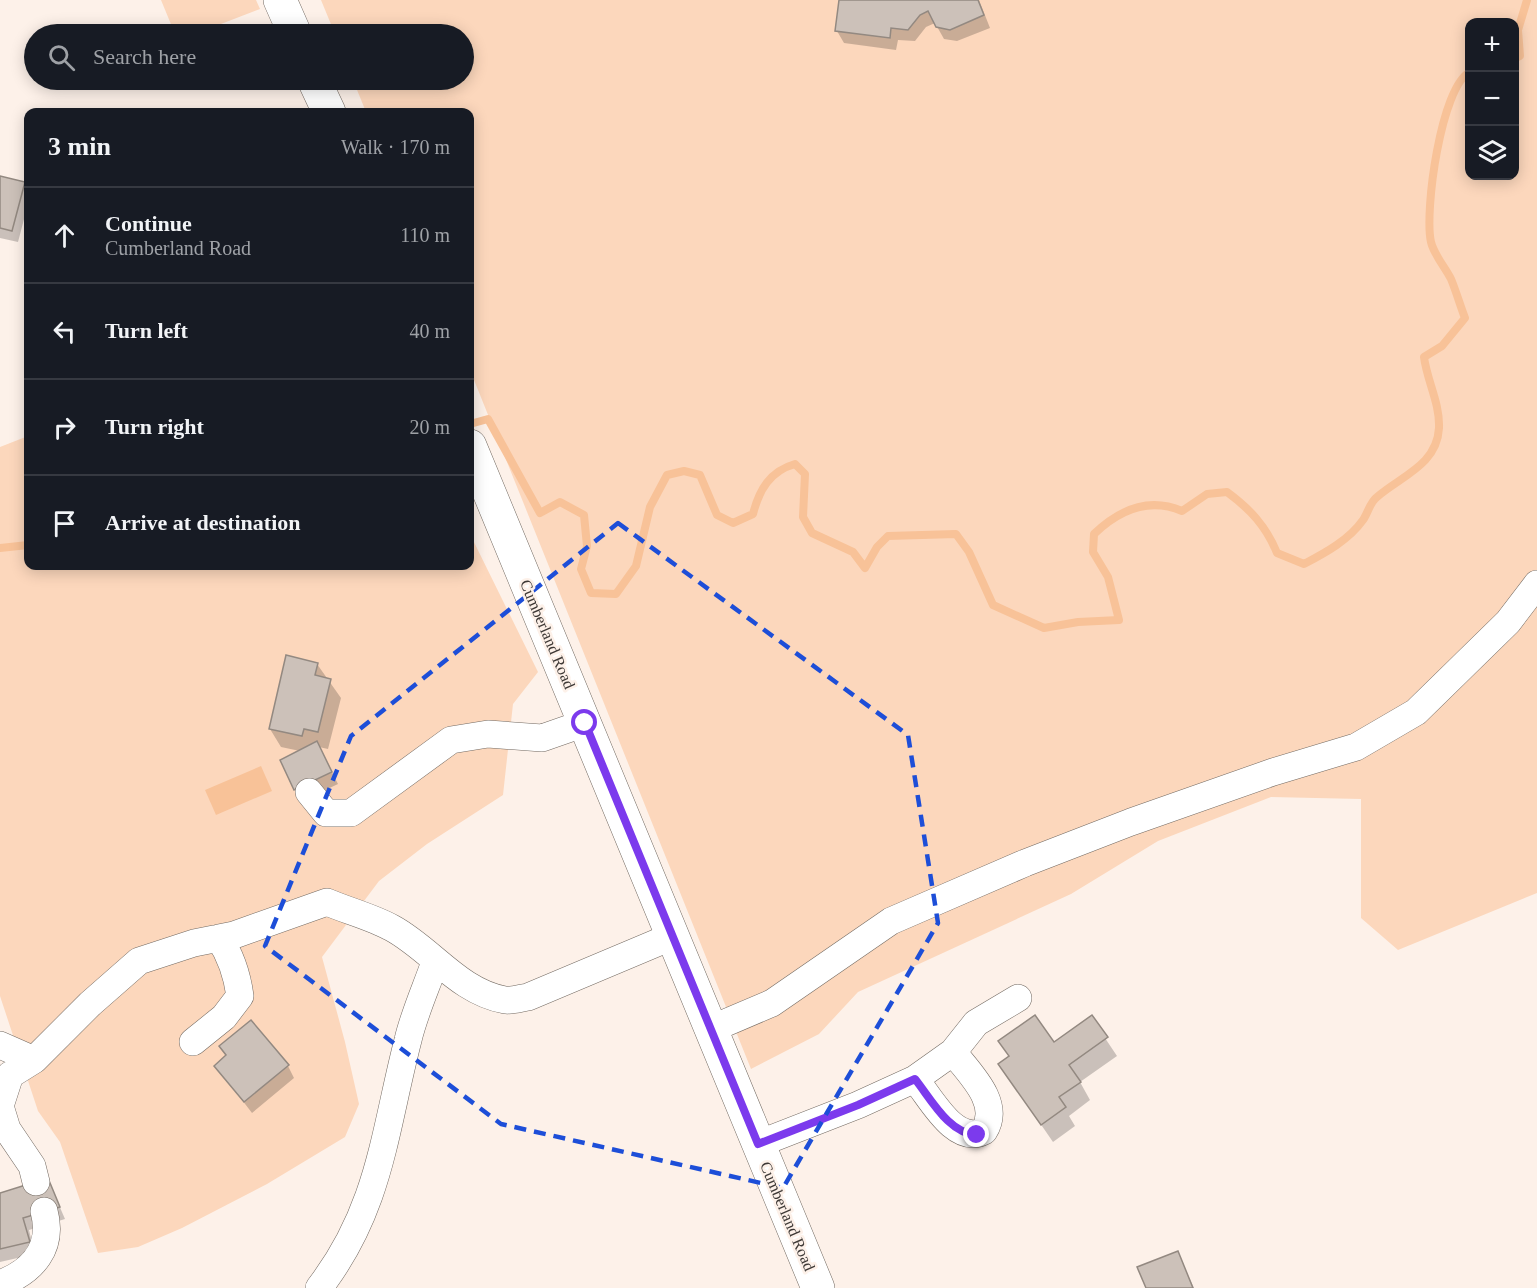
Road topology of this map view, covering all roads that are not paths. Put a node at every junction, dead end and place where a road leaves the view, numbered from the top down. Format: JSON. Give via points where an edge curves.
{"nodes":[{"id":1,"x":280,"y":0,"type":"edge"},
{"id":2,"x":291,"y":24,"type":"edge"},
{"id":3,"x":318,"y":90,"type":"edge"},
{"id":4,"x":326,"y":108,"type":"edge"},
{"id":5,"x":474,"y":456,"type":"edge"},
{"id":6,"x":1537,"y":584,"type":"edge"},
{"id":7,"x":585,"y":723,"type":"junction"},
{"id":8,"x":309,"y":792,"type":"dead end"},
{"id":9,"x":674,"y":936,"type":"junction"},
{"id":10,"x":219,"y":938,"type":"junction"},
{"id":11,"x":435,"y":962,"type":"junction"},
{"id":12,"x":1018,"y":998,"type":"dead end"},
{"id":13,"x":711,"y":1029,"type":"junction"},
{"id":14,"x":193,"y":1042,"type":"dead end"},
{"id":15,"x":0,"y":1045,"type":"edge"},
{"id":16,"x":953,"y":1052,"type":"junction"},
{"id":17,"x":34,"y":1060,"type":"junction"},
{"id":18,"x":915,"y":1079,"type":"junction"},
{"id":19,"x":758,"y":1144,"type":"junction"},
{"id":20,"x":36,"y":1182,"type":"dead end"},
{"id":21,"x":44,"y":1211,"type":"dead end"},
{"id":22,"x":0,"y":1284,"type":"edge"},
{"id":23,"x":319,"y":1288,"type":"edge"},
{"id":24,"x":818,"y":1288,"type":"edge"}],
"edges":[{"from":1,"to":2,"type":"main road"},
{"from":3,"to":4,"type":"main road"},
{"from":5,"to":7,"type":"main road","name":"Cumberland Road"},
{"from":6,"to":13,"type":"lane","via":[[1508,622],[1416,712],[1356,747],[1131,822],[900,916],[772,1003]]},
{"from":7,"to":8,"type":"lane","via":[[542,738],[488,734],[451,740],[351,813],[326,813]]},
{"from":7,"to":9,"type":"main road","name":"Cumberland Road"},
{"from":9,"to":11,"type":"lane","via":[[528,998],[506,1000],[480,991]]},
{"from":9,"to":13,"type":"main road","name":"Cumberland Road"},
{"from":10,"to":11,"type":"lane","via":[[327,902],[391,927],[421,947]]},
{"from":10,"to":14,"type":"lane","via":[[228,951],[240,996],[224,1017]]},
{"from":10,"to":17,"type":"lane","via":[[139,961]]},
{"from":11,"to":23,"type":"lane","via":[[408,1037],[383,1152],[362,1218],[338,1263]]},
{"from":12,"to":16,"type":"lane","via":[[976,1023]]},
{"from":13,"to":19,"type":"main road","name":"Cumberland Road"},
{"from":15,"to":17,"type":"lane"},
{"from":16,"to":18,"type":"lane"},
{"from":16,"to":18,"type":"lane","via":[[986,1099],[990,1116],[984,1131],[966,1134],[952,1125]]},
{"from":17,"to":20,"type":"lane","via":[[10,1075],[0,1106],[7,1129],[32,1166]]},
{"from":18,"to":19,"type":"lane"},
{"from":19,"to":24,"type":"main road","name":"Cumberland Road"},
{"from":21,"to":22,"type":"lane","via":[[44,1248],[33,1266]]}]}
